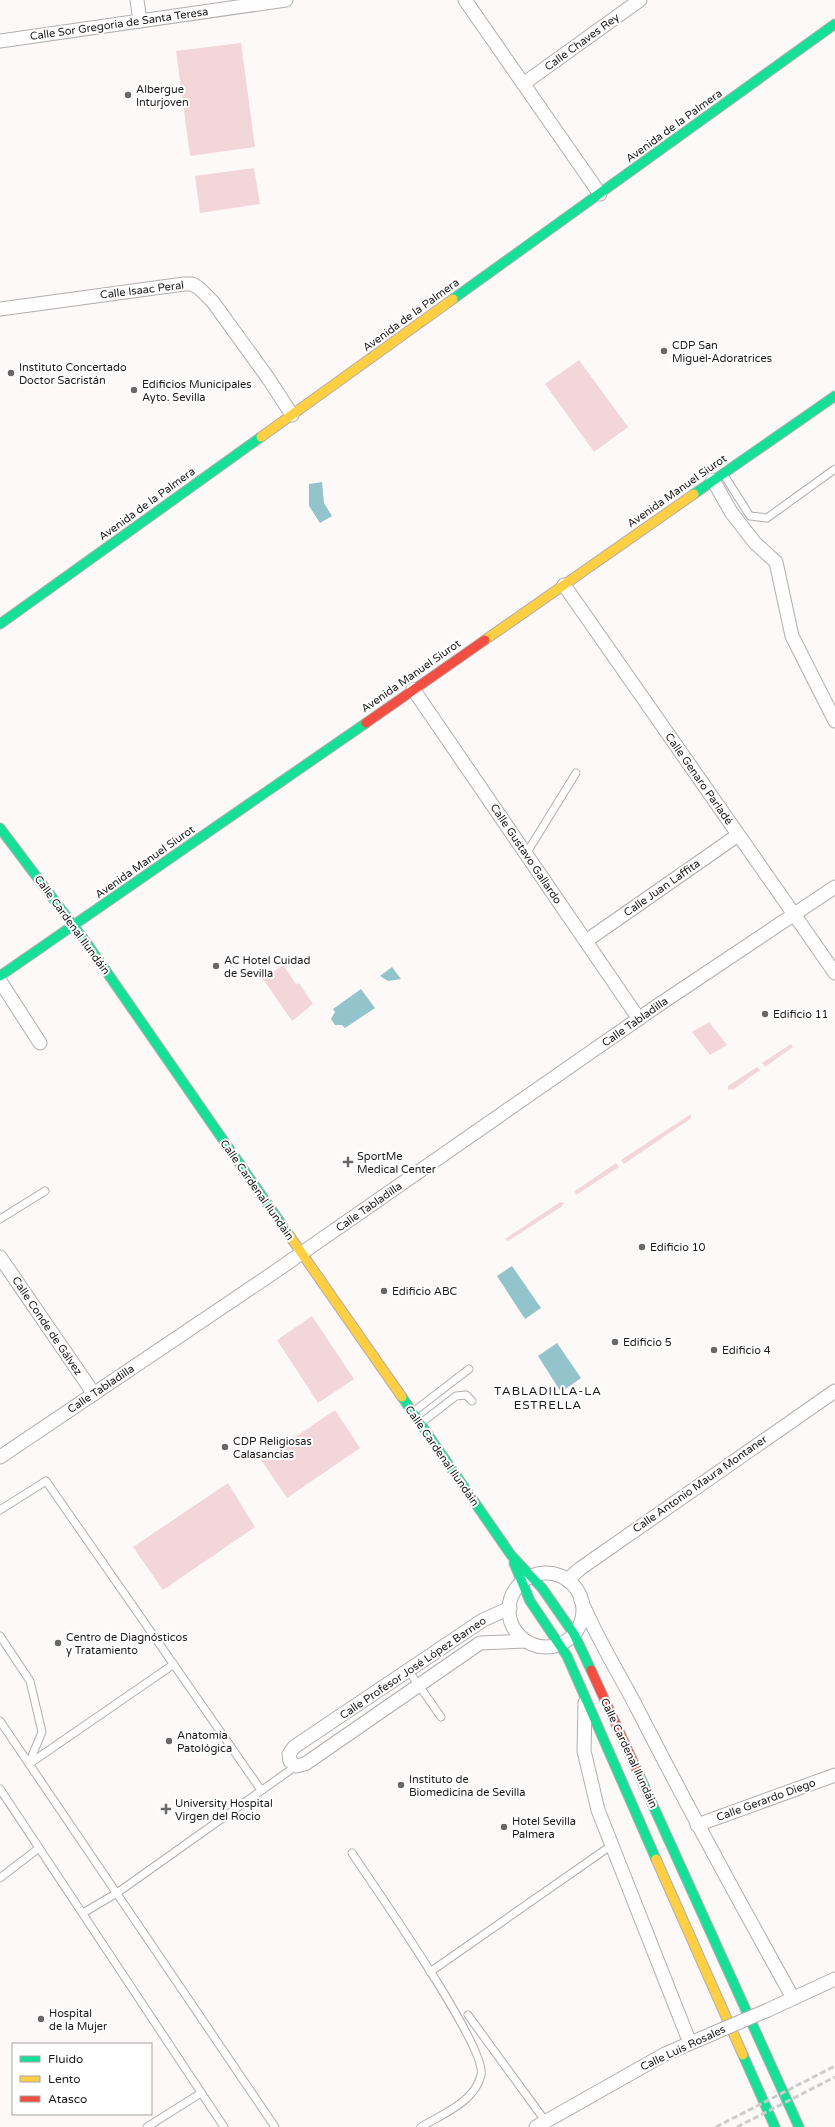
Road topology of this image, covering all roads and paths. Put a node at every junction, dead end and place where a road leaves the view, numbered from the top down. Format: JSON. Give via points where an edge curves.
{"nodes":[{"id":1,"x":137,"y":0,"type":"edge"},
{"id":2,"x":286,"y":0,"type":"edge"},
{"id":3,"x":465,"y":0,"type":"edge"},
{"id":4,"x":640,"y":0,"type":"edge"},
{"id":5,"x":140,"y":21,"type":"junction"},
{"id":6,"x":835,"y":24,"type":"edge"},
{"id":7,"x":0,"y":41,"type":"edge"},
{"id":8,"x":523,"y":84,"type":"junction"},
{"id":9,"x":600,"y":194,"type":"junction"},
{"id":10,"x":0,"y":309,"type":"edge"},
{"id":11,"x":835,"y":396,"type":"edge"},
{"id":12,"x":292,"y":415,"type":"junction"},
{"id":13,"x":835,"y":469,"type":"edge"},
{"id":14,"x":718,"y":477,"type":"junction"},
{"id":15,"x":564,"y":585,"type":"junction"},
{"id":16,"x":19,"y":611,"type":"junction"},
{"id":17,"x":0,"y":613,"type":"edge"},
{"id":18,"x":0,"y":624,"type":"edge"},
{"id":19,"x":413,"y":689,"type":"junction"},
{"id":20,"x":835,"y":721,"type":"edge"},
{"id":21,"x":576,"y":773,"type":"dead end"},
{"id":22,"x":0,"y":828,"type":"edge"},
{"id":23,"x":738,"y":835,"type":"junction"},
{"id":24,"x":526,"y":854,"type":"junction"},
{"id":25,"x":835,"y":887,"type":"edge"},
{"id":26,"x":793,"y":914,"type":"junction"},
{"id":27,"x":74,"y":926,"type":"junction"},
{"id":28,"x":586,"y":940,"type":"junction"},
{"id":29,"x":835,"y":973,"type":"edge"},
{"id":30,"x":0,"y":976,"type":"edge"},
{"id":31,"x":0,"y":981,"type":"edge"},
{"id":32,"x":639,"y":1019,"type":"junction"},
{"id":33,"x":40,"y":1043,"type":"dead end"},
{"id":34,"x":45,"y":1191,"type":"dead end"},
{"id":35,"x":0,"y":1219,"type":"edge"},
{"id":36,"x":301,"y":1253,"type":"junction"},
{"id":37,"x":0,"y":1257,"type":"edge"},
{"id":38,"x":469,"y":1369,"type":"dead end"},
{"id":39,"x":835,"y":1391,"type":"edge"},
{"id":40,"x":94,"y":1394,"type":"junction"},
{"id":41,"x":472,"y":1401,"type":"dead end"},
{"id":42,"x":412,"y":1413,"type":"junction"},
{"id":43,"x":419,"y":1424,"type":"junction"},
{"id":44,"x":0,"y":1457,"type":"edge"},
{"id":45,"x":0,"y":1510,"type":"edge"},
{"id":46,"x":526,"y":1580,"type":"junction"},
{"id":47,"x":567,"y":1580,"type":"junction"},
{"id":48,"x":582,"y":1600,"type":"junction"},
{"id":49,"x":510,"y":1608,"type":"junction"},
{"id":50,"x":574,"y":1634,"type":"junction"},
{"id":51,"x":0,"y":1636,"type":"edge"},
{"id":52,"x":526,"y":1641,"type":"junction"},
{"id":53,"x":560,"y":1644,"type":"junction"},
{"id":54,"x":174,"y":1664,"type":"junction"},
{"id":55,"x":408,"y":1670,"type":"junction"},
{"id":56,"x":419,"y":1684,"type":"junction"},
{"id":57,"x":585,"y":1700,"type":"junction"},
{"id":58,"x":441,"y":1717,"type":"dead end"},
{"id":59,"x":0,"y":1721,"type":"edge"},
{"id":60,"x":318,"y":1731,"type":"junction"},
{"id":61,"x":329,"y":1747,"type":"junction"},
{"id":62,"x":29,"y":1764,"type":"junction"},
{"id":63,"x":296,"y":1766,"type":"junction"},
{"id":64,"x":835,"y":1775,"type":"edge"},
{"id":65,"x":0,"y":1789,"type":"edge"},
{"id":66,"x":261,"y":1790,"type":"junction"},
{"id":67,"x":697,"y":1825,"type":"junction"},
{"id":68,"x":612,"y":1845,"type":"junction"},
{"id":69,"x":39,"y":1848,"type":"junction"},
{"id":70,"x":352,"y":1853,"type":"dead end"},
{"id":71,"x":0,"y":1878,"type":"edge"},
{"id":72,"x":116,"y":1893,"type":"junction"},
{"id":73,"x":84,"y":1913,"type":"junction"},
{"id":74,"x":430,"y":1972,"type":"junction"},
{"id":75,"x":835,"y":1979,"type":"edge"},
{"id":76,"x":793,"y":1998,"type":"junction"},
{"id":77,"x":468,"y":2015,"type":"dead end"},
{"id":78,"x":690,"y":2043,"type":"junction"},
{"id":79,"x":201,"y":2093,"type":"junction"},
{"id":80,"x":541,"y":2124,"type":"edge"},
{"id":81,"x":147,"y":2127,"type":"edge"},
{"id":82,"x":224,"y":2127,"type":"edge"},
{"id":83,"x":275,"y":2127,"type":"edge"},
{"id":84,"x":420,"y":2127,"type":"edge"},
{"id":85,"x":775,"y":2127,"type":"edge"},
{"id":86,"x":799,"y":2127,"type":"edge"}],
"edges":[{"from":1,"to":5,"type":"street"},
{"from":2,"to":5,"type":"street","name":"Calle Sor Gregoria de Santa Teresa"},
{"from":3,"to":8,"type":"street"},
{"from":4,"to":8,"type":"street","name":"Calle Chaves Rey"},
{"from":5,"to":7,"type":"street","name":"Calle Sor Gregoria de Santa Teresa"},
{"from":6,"to":9,"type":"main road","name":"Avenida de la Palmera"},
{"from":8,"to":9,"type":"street"},
{"from":9,"to":12,"type":"main road","name":"Avenida de la Palmera"},
{"from":10,"to":12,"type":"street","name":"Calle Isaac Peral","via":[[192,284],[213,302]]},
{"from":11,"to":14,"type":"main road","name":"Avenida Manuel Siurot"},
{"from":12,"to":16,"type":"main road","name":"Avenida de la Palmera"},
{"from":13,"to":14,"type":"lane","via":[[767,518],[750,516]]},
{"from":14,"to":15,"type":"main road","name":"Avenida Manuel Siurot"},
{"from":14,"to":20,"type":"street","via":[[731,512],[755,543],[776,562],[792,636]]},
{"from":15,"to":19,"type":"main road","name":"Avenida Manuel Siurot"},
{"from":15,"to":23,"type":"street","name":"Calle Genaro Parladé"},
{"from":16,"to":17,"type":"main road"},
{"from":16,"to":18,"type":"main road","name":"Avenida de la Palmera"},
{"from":19,"to":24,"type":"street","name":"Calle Gustavo Gallardo"},
{"from":19,"to":27,"type":"main road","name":"Avenida Manuel Siurot"},
{"from":21,"to":24,"type":"lane"},
{"from":22,"to":27,"type":"main road","name":"Calle Cardenal Ilundáin"},
{"from":23,"to":26,"type":"street","name":"Calle Genaro Parladé"},
{"from":23,"to":28,"type":"street","name":"Calle Juan Laffita"},
{"from":24,"to":28,"type":"street","name":"Calle Gustavo Gallardo"},
{"from":25,"to":26,"type":"street","name":"Calle Tabladilla"},
{"from":26,"to":29,"type":"street","name":"Calle Genaro Parladé"},
{"from":26,"to":32,"type":"street","name":"Calle Tabladilla"},
{"from":27,"to":30,"type":"main road","name":"Avenida Manuel Siurot"},
{"from":27,"to":36,"type":"main road","name":"Calle Cardenal Ilundáin"},
{"from":28,"to":32,"type":"street","name":"Calle Gustavo Gallardo"},
{"from":31,"to":33,"type":"street"},
{"from":32,"to":36,"type":"street","name":"Calle Tabladilla"},
{"from":34,"to":35,"type":"lane"},
{"from":36,"to":40,"type":"street","name":"Calle Tabladilla"},
{"from":36,"to":42,"type":"main road","name":"Calle Cardenal Ilundáin"},
{"from":37,"to":40,"type":"street","name":"Calle Conde de Gálvez"},
{"from":38,"to":42,"type":"lane"},
{"from":39,"to":47,"type":"street","name":"Calle Antonio Maura Montaner"},
{"from":40,"to":44,"type":"street","name":"Calle Tabladilla"},
{"from":41,"to":43,"type":"lane","via":[[466,1395],[456,1396]]},
{"from":42,"to":43,"type":"main road","name":"Calle Cardenal Ilundáin"},
{"from":43,"to":46,"type":"main road","name":"Calle Cardenal Ilundáin"},
{"from":45,"to":54,"type":"lane","via":[[46,1481]]},
{"from":46,"to":47,"type":"street","via":[[546,1573]]},
{"from":46,"to":49,"type":"street","via":[[513,1594]]},
{"from":46,"to":50,"type":"main road","name":"Calle Cardenal Ilundáin"},
{"from":46,"to":53,"type":"main road","name":"Calle Cardenal Ilundáin","via":[[530,1601]]},
{"from":47,"to":48,"type":"street"},
{"from":48,"to":50,"type":"street","via":[[582,1618]]},
{"from":48,"to":67,"type":"street","via":[[590,1622]]},
{"from":49,"to":52,"type":"street","via":[[515,1630]]},
{"from":49,"to":55,"type":"street","name":"Calle Profesor José López Barneo","via":[[483,1620]]},
{"from":50,"to":53,"type":"street"},
{"from":50,"to":86,"type":"main road","name":"Calle Cardenal Ilundáin"},
{"from":51,"to":62,"type":"lane","via":[[30,1682],[42,1732]]},
{"from":52,"to":53,"type":"street","name":"Calle Profesor José López Barneo","via":[[543,1646]]},
{"from":52,"to":56,"type":"street","name":"Calle Profesor José López Barneo","via":[[480,1643]]},
{"from":53,"to":57,"type":"main road","name":"Calle Cardenal Ilundáin"},
{"from":54,"to":62,"type":"lane"},
{"from":54,"to":66,"type":"lane"},
{"from":55,"to":56,"type":"lane"},
{"from":55,"to":60,"type":"street","name":"Calle Profesor José López Barneo"},
{"from":56,"to":58,"type":"lane"},
{"from":56,"to":61,"type":"street","name":"Calle Profesor José López Barneo"},
{"from":57,"to":68,"type":"street","name":"Calle Cardenal Ilundáin","via":[[585,1756],[598,1810]]},
{"from":57,"to":85,"type":"main road","name":"Calle Cardenal Ilundáin"},
{"from":59,"to":62,"type":"lane"},
{"from":60,"to":61,"type":"street"},
{"from":60,"to":63,"type":"street","name":"Calle Profesor José López Barneo","via":[[290,1750],[288,1758]]},
{"from":61,"to":63,"type":"street","name":"Calle Profesor José López Barneo","via":[[305,1764]]},
{"from":62,"to":72,"type":"lane"},
{"from":63,"to":66,"type":"lane","name":"Calle Profesor José López Barneo"},
{"from":64,"to":67,"type":"street","name":"Calle Gerardo Diego"},
{"from":65,"to":69,"type":"lane"},
{"from":66,"to":72,"type":"lane","name":"Calle Profesor José López Barneo"},
{"from":67,"to":76,"type":"street"},
{"from":68,"to":74,"type":"lane"},
{"from":68,"to":78,"type":"street","name":"Calle Cardenal Ilundáin"},
{"from":69,"to":71,"type":"lane"},
{"from":69,"to":73,"type":"lane"},
{"from":70,"to":74,"type":"lane"},
{"from":72,"to":73,"type":"lane","name":"Calle Profesor José López Barneo"},
{"from":72,"to":83,"type":"lane"},
{"from":73,"to":79,"type":"lane"},
{"from":74,"to":84,"type":"lane","via":[[477,2052],[481,2074],[474,2090],[467,2098]]},
{"from":75,"to":76,"type":"street","name":"Calle Luis Rosales"},
{"from":76,"to":78,"type":"street","name":"Calle Luis Rosales","bridge":true},
{"from":77,"to":80,"type":"lane"},
{"from":78,"to":80,"type":"street","name":"Calle Luis Rosales","via":[[665,2054]]},
{"from":79,"to":81,"type":"lane"},
{"from":79,"to":82,"type":"lane"}]}
